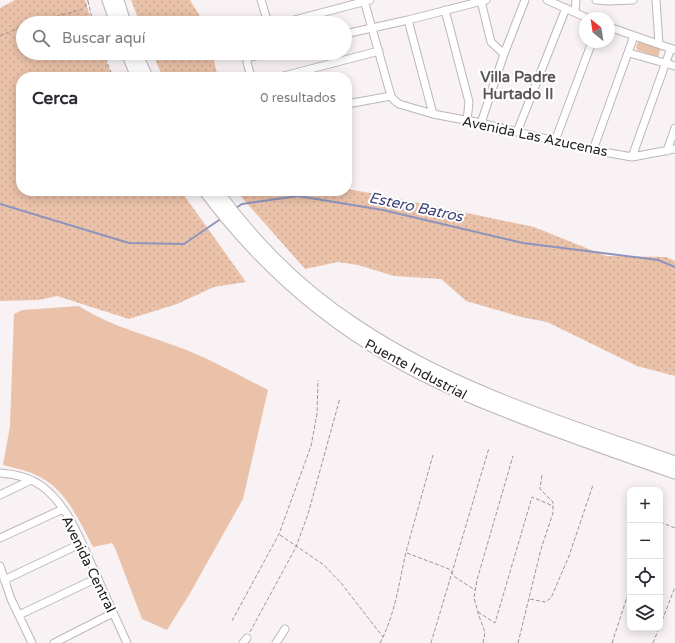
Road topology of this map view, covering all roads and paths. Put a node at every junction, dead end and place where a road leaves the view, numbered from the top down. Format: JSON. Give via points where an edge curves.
{"nodes":[{"id":1,"x":88,"y":0,"type":"edge"},
{"id":2,"x":108,"y":0,"type":"edge"},
{"id":3,"x":118,"y":0,"type":"edge"},
{"id":4,"x":261,"y":0,"type":"edge"},
{"id":5,"x":366,"y":0,"type":"edge"},
{"id":6,"x":484,"y":0,"type":"edge"},
{"id":7,"x":525,"y":0,"type":"edge"},
{"id":8,"x":547,"y":0,"type":"edge"},
{"id":9,"x":576,"y":0,"type":"edge"},
{"id":10,"x":596,"y":0,"type":"edge"},
{"id":11,"x":633,"y":0,"type":"edge"},
{"id":12,"x":656,"y":0,"type":"edge"},
{"id":13,"x":566,"y":8,"type":"junction"},
{"id":14,"x":445,"y":10,"type":"junction"},
{"id":15,"x":575,"y":12,"type":"junction"},
{"id":16,"x":579,"y":14,"type":"edge"},
{"id":17,"x":58,"y":16,"type":"edge"},
{"id":18,"x":91,"y":16,"type":"edge"},
{"id":19,"x":114,"y":16,"type":"edge"},
{"id":20,"x":123,"y":16,"type":"edge"},
{"id":21,"x":266,"y":16,"type":"edge"},
{"id":22,"x":308,"y":16,"type":"edge"},
{"id":23,"x":408,"y":20,"type":"junction"},
{"id":24,"x":372,"y":28,"type":"junction"},
{"id":25,"x":16,"y":29,"type":"edge"},
{"id":26,"x":615,"y":29,"type":"edge"},
{"id":27,"x":352,"y":32,"type":"edge"},
{"id":28,"x":0,"y":36,"type":"edge"},
{"id":29,"x":634,"y":36,"type":"junction"},
{"id":30,"x":659,"y":44,"type":"junction"},
{"id":31,"x":590,"y":48,"type":"edge"},
{"id":32,"x":673,"y":49,"type":"edge"},
{"id":33,"x":379,"y":51,"type":"junction"},
{"id":34,"x":629,"y":53,"type":"junction"},
{"id":35,"x":504,"y":54,"type":"junction"},
{"id":36,"x":352,"y":58,"type":"edge"},
{"id":37,"x":107,"y":60,"type":"edge"},
{"id":38,"x":130,"y":60,"type":"edge"},
{"id":39,"x":139,"y":60,"type":"edge"},
{"id":40,"x":248,"y":60,"type":"edge"},
{"id":41,"x":345,"y":60,"type":"edge"},
{"id":42,"x":666,"y":63,"type":"junction"},
{"id":43,"x":675,"y":66,"type":"edge"},
{"id":44,"x":111,"y":72,"type":"edge"},
{"id":45,"x":135,"y":72,"type":"edge"},
{"id":46,"x":145,"y":72,"type":"edge"},
{"id":47,"x":250,"y":72,"type":"edge"},
{"id":48,"x":299,"y":72,"type":"edge"},
{"id":49,"x":391,"y":96,"type":"junction"},
{"id":50,"x":352,"y":103,"type":"edge"},
{"id":51,"x":433,"y":114,"type":"junction"},
{"id":52,"x":466,"y":121,"type":"junction"},
{"id":53,"x":481,"y":123,"type":"junction"},
{"id":54,"x":675,"y":128,"type":"edge"},
{"id":55,"x":517,"y":132,"type":"junction"},
{"id":56,"x":554,"y":141,"type":"junction"},
{"id":57,"x":675,"y":149,"type":"edge"},
{"id":58,"x":593,"y":150,"type":"junction"},
{"id":59,"x":667,"y":151,"type":"junction"},
{"id":60,"x":632,"y":157,"type":"junction"},
{"id":61,"x":208,"y":196,"type":"edge"},
{"id":62,"x":221,"y":196,"type":"edge"},
{"id":63,"x":352,"y":328,"type":"junction"},
{"id":64,"x":318,"y":380,"type":"dead end"},
{"id":65,"x":340,"y":398,"type":"dead end"},
{"id":66,"x":489,"y":448,"type":"dead end"},
{"id":67,"x":433,"y":455,"type":"dead end"},
{"id":68,"x":513,"y":456,"type":"dead end"},
{"id":69,"x":675,"y":462,"type":"edge"},
{"id":70,"x":0,"y":473,"type":"edge"},
{"id":71,"x":675,"y":473,"type":"edge"},
{"id":72,"x":542,"y":474,"type":"dead end"},
{"id":73,"x":31,"y":480,"type":"junction"},
{"id":74,"x":593,"y":485,"type":"dead end"},
{"id":75,"x":0,"y":495,"type":"edge"},
{"id":76,"x":553,"y":506,"type":"junction"},
{"id":77,"x":63,"y":509,"type":"junction"},
{"id":78,"x":662,"y":523,"type":"edge"},
{"id":79,"x":675,"y":528,"type":"edge"},
{"id":80,"x":279,"y":534,"type":"junction"},
{"id":81,"x":0,"y":538,"type":"edge"},
{"id":82,"x":82,"y":543,"type":"junction"},
{"id":83,"x":296,"y":547,"type":"junction"},
{"id":84,"x":406,"y":552,"type":"junction"},
{"id":85,"x":0,"y":566,"type":"edge"},
{"id":86,"x":452,"y":574,"type":"junction"},
{"id":87,"x":97,"y":578,"type":"junction"},
{"id":88,"x":4,"y":580,"type":"junction"},
{"id":89,"x":675,"y":587,"type":"edge"},
{"id":90,"x":475,"y":590,"type":"junction"},
{"id":91,"x":628,"y":595,"type":"edge"},
{"id":92,"x":529,"y":599,"type":"junction"},
{"id":93,"x":478,"y":612,"type":"junction"},
{"id":94,"x":113,"y":614,"type":"junction"},
{"id":95,"x":19,"y":615,"type":"junction"},
{"id":96,"x":663,"y":618,"type":"edge"},
{"id":97,"x":232,"y":621,"type":"dead end"},
{"id":98,"x":285,"y":629,"type":"dead end"},
{"id":99,"x":658,"y":631,"type":"edge"},
{"id":100,"x":383,"y":638,"type":"junction"},
{"id":101,"x":245,"y":640,"type":"edge"},
{"id":102,"x":32,"y":643,"type":"edge"},
{"id":103,"x":54,"y":643,"type":"edge"},
{"id":104,"x":127,"y":643,"type":"edge"},
{"id":105,"x":276,"y":643,"type":"edge"},
{"id":106,"x":380,"y":643,"type":"edge"},
{"id":107,"x":431,"y":643,"type":"edge"},
{"id":108,"x":483,"y":643,"type":"edge"},
{"id":109,"x":518,"y":643,"type":"edge"},
{"id":110,"x":612,"y":643,"type":"edge"},
{"id":111,"x":653,"y":643,"type":"edge"}],
"edges":[{"from":1,"to":17,"type":"path","via":[[80,10]]},
{"from":1,"to":18,"type":"path"},
{"from":2,"to":19,"type":"highway"},
{"from":3,"to":20,"type":"highway"},
{"from":4,"to":21,"type":"street"},
{"from":5,"to":22,"type":"street"},
{"from":5,"to":24,"type":"street"},
{"from":6,"to":14,"type":"street"},
{"from":6,"to":35,"type":"street","via":[[491,42]]},
{"from":7,"to":35,"type":"street"},
{"from":8,"to":13,"type":"street"},
{"from":9,"to":15,"type":"street"},
{"from":10,"to":11,"type":"street"},
{"from":12,"to":30,"type":"street"},
{"from":13,"to":15,"type":"street"},
{"from":13,"to":55,"type":"street"},
{"from":14,"to":23,"type":"street"},
{"from":14,"to":52,"type":"street","via":[[469,102]]},
{"from":15,"to":16,"type":"street"},
{"from":23,"to":24,"type":"street"},
{"from":23,"to":51,"type":"street"},
{"from":24,"to":27,"type":"street"},
{"from":24,"to":33,"type":"street"},
{"from":25,"to":28,"type":"path"},
{"from":26,"to":29,"type":"street"},
{"from":29,"to":30,"type":"street"},
{"from":29,"to":34,"type":"street"},
{"from":30,"to":32,"type":"street"},
{"from":31,"to":56,"type":"street"},
{"from":32,"to":42,"type":"street"},
{"from":33,"to":36,"type":"street"},
{"from":33,"to":49,"type":"street"},
{"from":34,"to":42,"type":"street"},
{"from":34,"to":58,"type":"street"},
{"from":35,"to":53,"type":"street"},
{"from":37,"to":44,"type":"path"},
{"from":38,"to":45,"type":"highway"},
{"from":39,"to":46,"type":"highway"},
{"from":40,"to":47,"type":"street"},
{"from":41,"to":48,"type":"street"},
{"from":42,"to":43,"type":"street"},
{"from":42,"to":60,"type":"street"},
{"from":49,"to":50,"type":"street"},
{"from":49,"to":51,"type":"street","name":"Avenida Las Azucenas","via":[[396,102]]},
{"from":51,"to":52,"type":"street","name":"Avenida Las Azucenas"},
{"from":52,"to":53,"type":"street","name":"Avenida Las Azucenas"},
{"from":53,"to":55,"type":"street","name":"Avenida Las Azucenas"},
{"from":54,"to":59,"type":"street"},
{"from":55,"to":56,"type":"street","name":"Avenida Las Azucenas"},
{"from":56,"to":58,"type":"street","name":"Avenida Las Azucenas"},
{"from":57,"to":59,"type":"street","name":"Avenida Las Azucenas"},
{"from":58,"to":60,"type":"street","name":"Avenida Las Azucenas"},
{"from":59,"to":60,"type":"street","name":"Avenida Las Azucenas"},
{"from":61,"to":63,"type":"highway","name":"Puente Industrial","via":[[268,264],[305,298]]},
{"from":62,"to":63,"type":"highway","name":"Puente Industrial","via":[[281,264]]},
{"from":63,"to":69,"type":"highway","name":"Puente Industrial","via":[[506,402]]},
{"from":63,"to":71,"type":"highway","name":"Puente Industrial","via":[[391,358],[463,394],[544,427]]},
{"from":64,"to":80,"type":"path","via":[[317,414],[311,446]]},
{"from":65,"to":83,"type":"path","via":[[308,514]]},
{"from":66,"to":86,"type":"path"},
{"from":67,"to":84,"type":"path"},
{"from":68,"to":90,"type":"path"},
{"from":70,"to":73,"type":"street","name":"Avenida Central"},
{"from":72,"to":76,"type":"path","via":[[540,489],[553,502]]},
{"from":73,"to":75,"type":"street"},
{"from":73,"to":77,"type":"street","name":"Avenida Central","via":[[49,493]]},
{"from":74,"to":92,"type":"path","via":[[569,556],[551,598],[545,602]]},
{"from":76,"to":92,"type":"path"},
{"from":76,"to":93,"type":"path","via":[[532,496],[495,623]]},
{"from":77,"to":81,"type":"street"},
{"from":77,"to":82,"type":"street","name":"Avenida Central"},
{"from":78,"to":79,"type":"path"},
{"from":80,"to":83,"type":"path"},
{"from":80,"to":97,"type":"path"},
{"from":82,"to":87,"type":"street","name":"Avenida Central"},
{"from":82,"to":88,"type":"street"},
{"from":83,"to":100,"type":"path","via":[[324,565]]},
{"from":83,"to":101,"type":"path"},
{"from":84,"to":86,"type":"path","via":[[449,569]]},
{"from":84,"to":100,"type":"path","via":[[398,590]]},
{"from":85,"to":88,"type":"street"},
{"from":86,"to":90,"type":"path"},
{"from":86,"to":107,"type":"path"},
{"from":87,"to":94,"type":"street","name":"Avenida Central"},
{"from":87,"to":95,"type":"street"},
{"from":88,"to":95,"type":"street"},
{"from":89,"to":96,"type":"path"},
{"from":90,"to":93,"type":"path","via":[[474,598]]},
{"from":91,"to":110,"type":"path"},
{"from":92,"to":109,"type":"path"},
{"from":93,"to":108,"type":"path","via":[[485,632]]},
{"from":94,"to":103,"type":"street"},
{"from":94,"to":104,"type":"street","name":"Avenida Central"},
{"from":95,"to":102,"type":"street"},
{"from":98,"to":105,"type":"street"},
{"from":99,"to":111,"type":"path"},
{"from":100,"to":106,"type":"path"}]}
